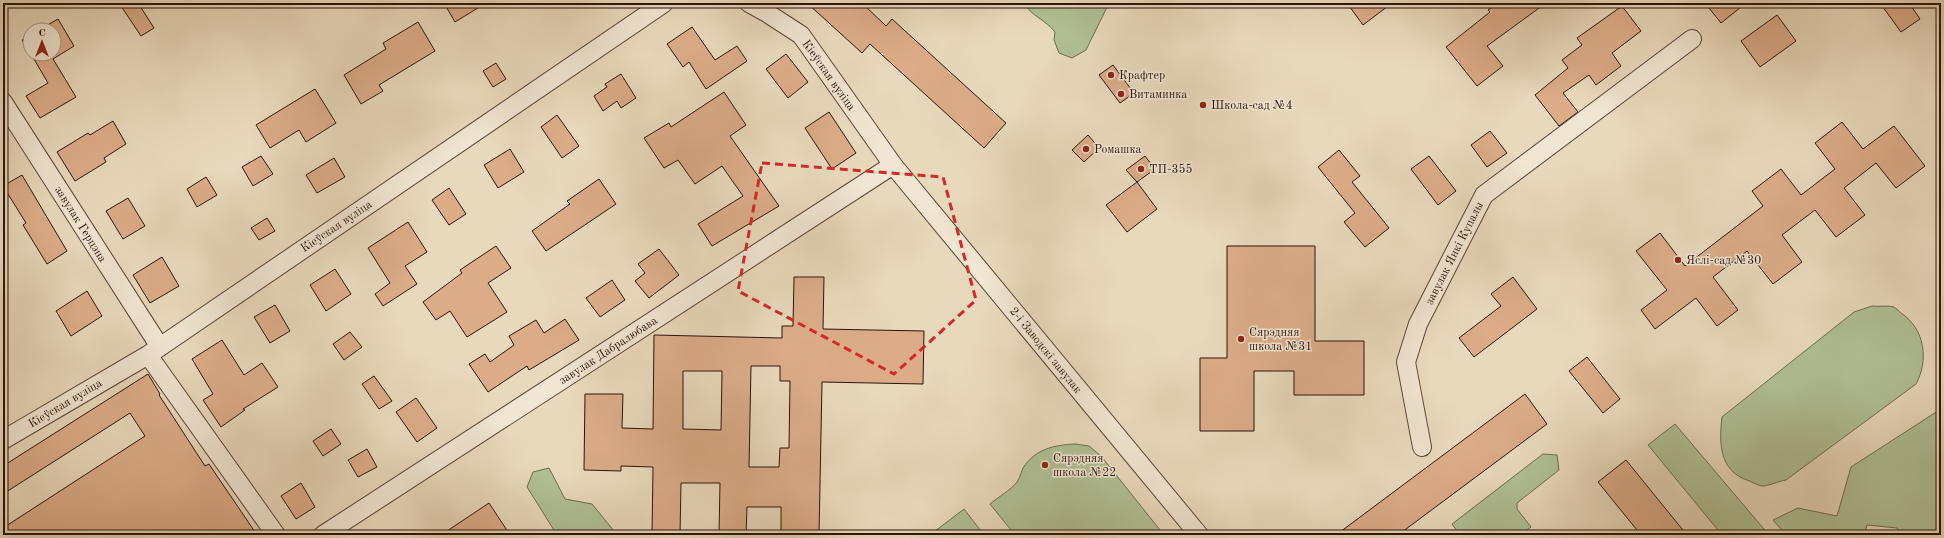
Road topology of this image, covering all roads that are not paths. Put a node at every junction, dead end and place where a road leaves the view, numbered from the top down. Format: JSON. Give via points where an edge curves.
{"nodes":[{"id":1,"x":664,"y":3,"type":"edge"},
{"id":2,"x":749,"y":3,"type":"edge"},
{"id":3,"x":1692,"y":39,"type":"dead end"},
{"id":4,"x":3,"y":102,"type":"edge"},
{"id":5,"x":893,"y":165,"type":"junction"},
{"id":6,"x":154,"y":351,"type":"junction"},
{"id":7,"x":3,"y":440,"type":"edge"},
{"id":8,"x":1422,"y":447,"type":"dead end"},
{"id":9,"x":276,"y":535,"type":"edge"},
{"id":10,"x":323,"y":535,"type":"edge"},
{"id":11,"x":1199,"y":535,"type":"edge"}],
"edges":[{"from":1,"to":6,"type":"street","name":"Кіеўская вуліца"},
{"from":2,"to":5,"type":"street","name":"Кіеўская вуліца","via":[[801,35]]},
{"from":3,"to":8,"type":"street","name":"завулак Янкі Купалы","via":[[1484,195],[1418,324],[1407,360]]},
{"from":4,"to":6,"type":"street","name":"завулак Герцэна"},
{"from":5,"to":10,"type":"street","name":"завулак Дабралюбава"},
{"from":5,"to":11,"type":"street","name":"2-і Заводскі завулак"},
{"from":6,"to":7,"type":"street","name":"Кіеўская вуліца"},
{"from":6,"to":9,"type":"street","name":"завулак Герцэна"}]}
